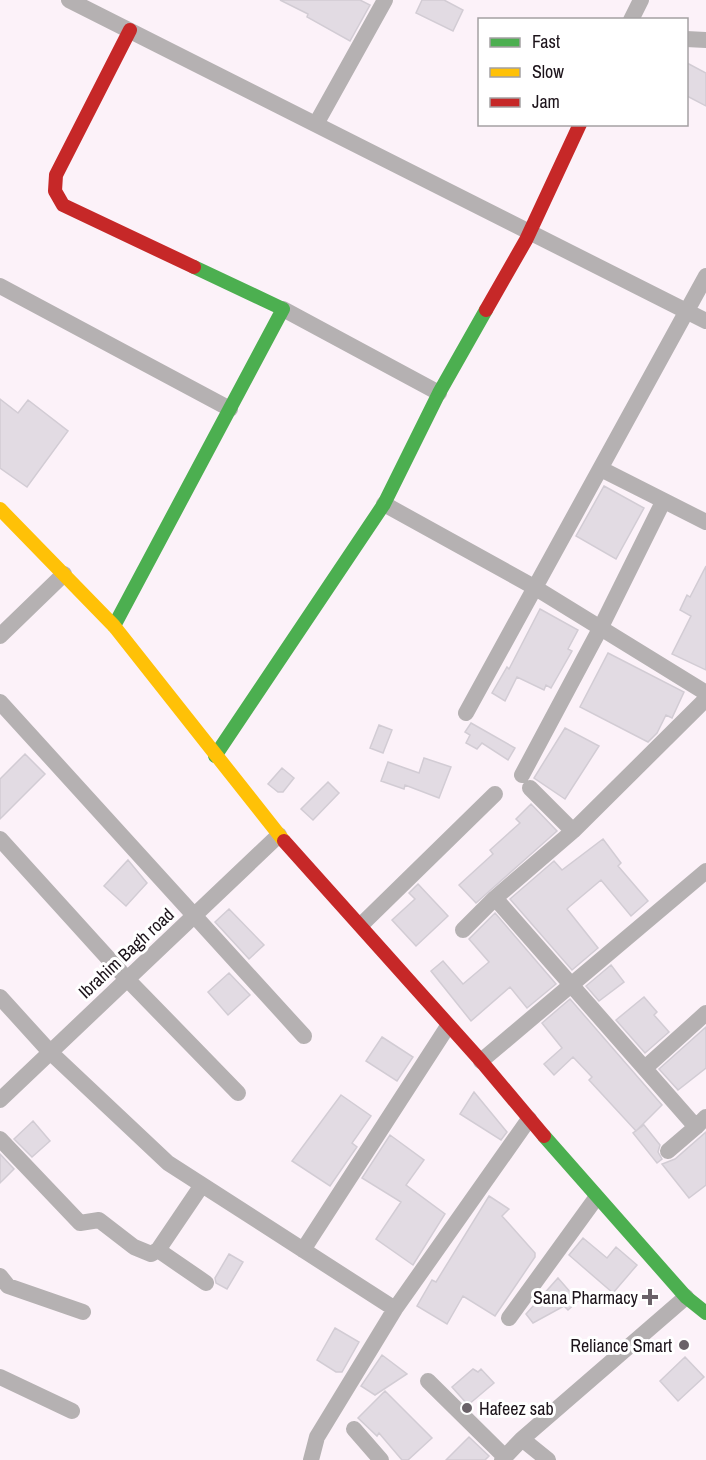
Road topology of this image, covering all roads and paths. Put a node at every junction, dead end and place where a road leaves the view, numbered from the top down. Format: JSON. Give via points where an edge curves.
{"nodes":[{"id":1,"x":69,"y":0,"type":"edge"},
{"id":2,"x":385,"y":0,"type":"edge"},
{"id":3,"x":641,"y":0,"type":"edge"},
{"id":4,"x":632,"y":18,"type":"edge"},
{"id":5,"x":130,"y":30,"type":"junction"},
{"id":6,"x":688,"y":39,"type":"edge"},
{"id":7,"x":706,"y":40,"type":"edge"},
{"id":8,"x":316,"y":124,"type":"junction"},
{"id":9,"x":579,"y":126,"type":"edge"},
{"id":10,"x":530,"y":232,"type":"junction"},
{"id":11,"x":706,"y":276,"type":"edge"},
{"id":12,"x":0,"y":286,"type":"edge"},
{"id":13,"x":283,"y":309,"type":"junction"},
{"id":14,"x":688,"y":312,"type":"junction"},
{"id":15,"x":706,"y":321,"type":"edge"},
{"id":16,"x":439,"y":393,"type":"junction"},
{"id":17,"x":230,"y":409,"type":"junction"},
{"id":18,"x":601,"y":469,"type":"junction"},
{"id":19,"x":663,"y":502,"type":"junction"},
{"id":20,"x":384,"y":504,"type":"junction"},
{"id":21,"x":0,"y":509,"type":"edge"},
{"id":22,"x":706,"y":522,"type":"edge"},
{"id":23,"x":64,"y":574,"type":"junction"},
{"id":24,"x":534,"y":588,"type":"junction"},
{"id":25,"x":114,"y":626,"type":"junction"},
{"id":26,"x":601,"y":627,"type":"junction"},
{"id":27,"x":0,"y":636,"type":"edge"},
{"id":28,"x":706,"y":693,"type":"edge"},
{"id":29,"x":706,"y":699,"type":"edge"},
{"id":30,"x":0,"y":702,"type":"edge"},
{"id":31,"x":466,"y":713,"type":"dead end"},
{"id":32,"x":215,"y":756,"type":"junction"},
{"id":33,"x":495,"y":794,"type":"dead end"},
{"id":34,"x":573,"y":831,"type":"junction"},
{"id":35,"x":279,"y":835,"type":"junction"},
{"id":36,"x":0,"y":839,"type":"edge"},
{"id":37,"x":706,"y":871,"type":"edge"},
{"id":38,"x":495,"y":898,"type":"junction"},
{"id":39,"x":195,"y":915,"type":"junction"},
{"id":40,"x":361,"y":925,"type":"junction"},
{"id":41,"x":463,"y":930,"type":"dead end"},
{"id":42,"x":127,"y":980,"type":"junction"},
{"id":43,"x":572,"y":984,"type":"junction"},
{"id":44,"x":0,"y":997,"type":"edge"},
{"id":45,"x":706,"y":1012,"type":"edge"},
{"id":46,"x":448,"y":1026,"type":"junction"},
{"id":47,"x":304,"y":1036,"type":"dead end"},
{"id":48,"x":50,"y":1052,"type":"junction"},
{"id":49,"x":481,"y":1061,"type":"junction"},
{"id":50,"x":645,"y":1068,"type":"junction"},
{"id":51,"x":238,"y":1093,"type":"dead end"},
{"id":52,"x":0,"y":1100,"type":"edge"},
{"id":53,"x":529,"y":1119,"type":"junction"},
{"id":54,"x":701,"y":1122,"type":"edge"},
{"id":55,"x":0,"y":1139,"type":"edge"},
{"id":56,"x":668,"y":1151,"type":"dead end"},
{"id":57,"x":202,"y":1185,"type":"junction"},
{"id":58,"x":596,"y":1198,"type":"junction"},
{"id":59,"x":158,"y":1250,"type":"junction"},
{"id":60,"x":303,"y":1250,"type":"junction"},
{"id":61,"x":0,"y":1276,"type":"edge"},
{"id":62,"x":206,"y":1283,"type":"dead end"},
{"id":63,"x":686,"y":1296,"type":"junction"},
{"id":64,"x":395,"y":1309,"type":"junction"},
{"id":65,"x":83,"y":1312,"type":"dead end"},
{"id":66,"x":706,"y":1313,"type":"edge"},
{"id":67,"x":509,"y":1318,"type":"dead end"},
{"id":68,"x":0,"y":1377,"type":"edge"},
{"id":69,"x":428,"y":1381,"type":"dead end"},
{"id":70,"x":72,"y":1411,"type":"dead end"},
{"id":71,"x":354,"y":1429,"type":"dead end"},
{"id":72,"x":522,"y":1439,"type":"junction"},
{"id":73,"x":503,"y":1458,"type":"edge"},
{"id":74,"x":311,"y":1460,"type":"edge"},
{"id":75,"x":381,"y":1460,"type":"edge"},
{"id":76,"x":548,"y":1460,"type":"edge"}],
"edges":[{"from":1,"to":5,"type":"street"},
{"from":2,"to":8,"type":"street"},
{"from":3,"to":4,"type":"street"},
{"from":5,"to":8,"type":"street"},
{"from":5,"to":13,"type":"street","via":[[56,175],[56,196],[63,205]]},
{"from":6,"to":7,"type":"street"},
{"from":8,"to":10,"type":"street"},
{"from":9,"to":10,"type":"street"},
{"from":10,"to":14,"type":"street"},
{"from":10,"to":16,"type":"street"},
{"from":11,"to":14,"type":"street"},
{"from":12,"to":17,"type":"street"},
{"from":13,"to":16,"type":"street"},
{"from":13,"to":17,"type":"street"},
{"from":14,"to":15,"type":"street"},
{"from":14,"to":18,"type":"street"},
{"from":16,"to":20,"type":"street"},
{"from":17,"to":25,"type":"street"},
{"from":18,"to":19,"type":"street"},
{"from":18,"to":24,"type":"street"},
{"from":19,"to":22,"type":"street"},
{"from":19,"to":26,"type":"street"},
{"from":20,"to":24,"type":"street"},
{"from":20,"to":32,"type":"street"},
{"from":21,"to":23,"type":"street"},
{"from":23,"to":25,"type":"street"},
{"from":23,"to":27,"type":"street"},
{"from":24,"to":26,"type":"street"},
{"from":24,"to":31,"type":"street"},
{"from":25,"to":32,"type":"street"},
{"from":26,"to":28,"type":"street"},
{"from":26,"to":34,"type":"street","via":[[526,782]]},
{"from":29,"to":34,"type":"street"},
{"from":30,"to":39,"type":"street"},
{"from":32,"to":35,"type":"street"},
{"from":33,"to":40,"type":"street"},
{"from":34,"to":38,"type":"street"},
{"from":35,"to":39,"type":"street","name":"Ibrahim Bagh road"},
{"from":35,"to":40,"type":"street"},
{"from":36,"to":42,"type":"street"},
{"from":37,"to":43,"type":"street"},
{"from":38,"to":41,"type":"street"},
{"from":38,"to":43,"type":"street"},
{"from":39,"to":42,"type":"street","name":"Ibrahim Bagh road"},
{"from":39,"to":47,"type":"street"},
{"from":40,"to":46,"type":"street"},
{"from":42,"to":48,"type":"street","name":"Ibrahim Bagh road"},
{"from":42,"to":51,"type":"street"},
{"from":43,"to":49,"type":"street"},
{"from":43,"to":50,"type":"street"},
{"from":44,"to":48,"type":"street"},
{"from":45,"to":50,"type":"street"},
{"from":46,"to":49,"type":"street"},
{"from":46,"to":60,"type":"street"},
{"from":48,"to":52,"type":"street","name":"Ibrahim Bagh road"},
{"from":48,"to":57,"type":"street","via":[[168,1163]]},
{"from":49,"to":53,"type":"street"},
{"from":50,"to":54,"type":"street"},
{"from":53,"to":58,"type":"street"},
{"from":53,"to":64,"type":"street"},
{"from":54,"to":56,"type":"street"},
{"from":55,"to":59,"type":"street","via":[[80,1223],[99,1220],[134,1247],[151,1254]]},
{"from":57,"to":59,"type":"street"},
{"from":57,"to":60,"type":"street"},
{"from":58,"to":63,"type":"street"},
{"from":58,"to":67,"type":"street"},
{"from":59,"to":62,"type":"street"},
{"from":60,"to":64,"type":"street"},
{"from":61,"to":65,"type":"street","via":[[8,1286]]},
{"from":63,"to":66,"type":"street"},
{"from":63,"to":72,"type":"street"},
{"from":64,"to":74,"type":"street","via":[[317,1437]]},
{"from":68,"to":70,"type":"street"},
{"from":69,"to":73,"type":"street"},
{"from":71,"to":75,"type":"street"},
{"from":72,"to":73,"type":"street"},
{"from":72,"to":76,"type":"street"}]}
